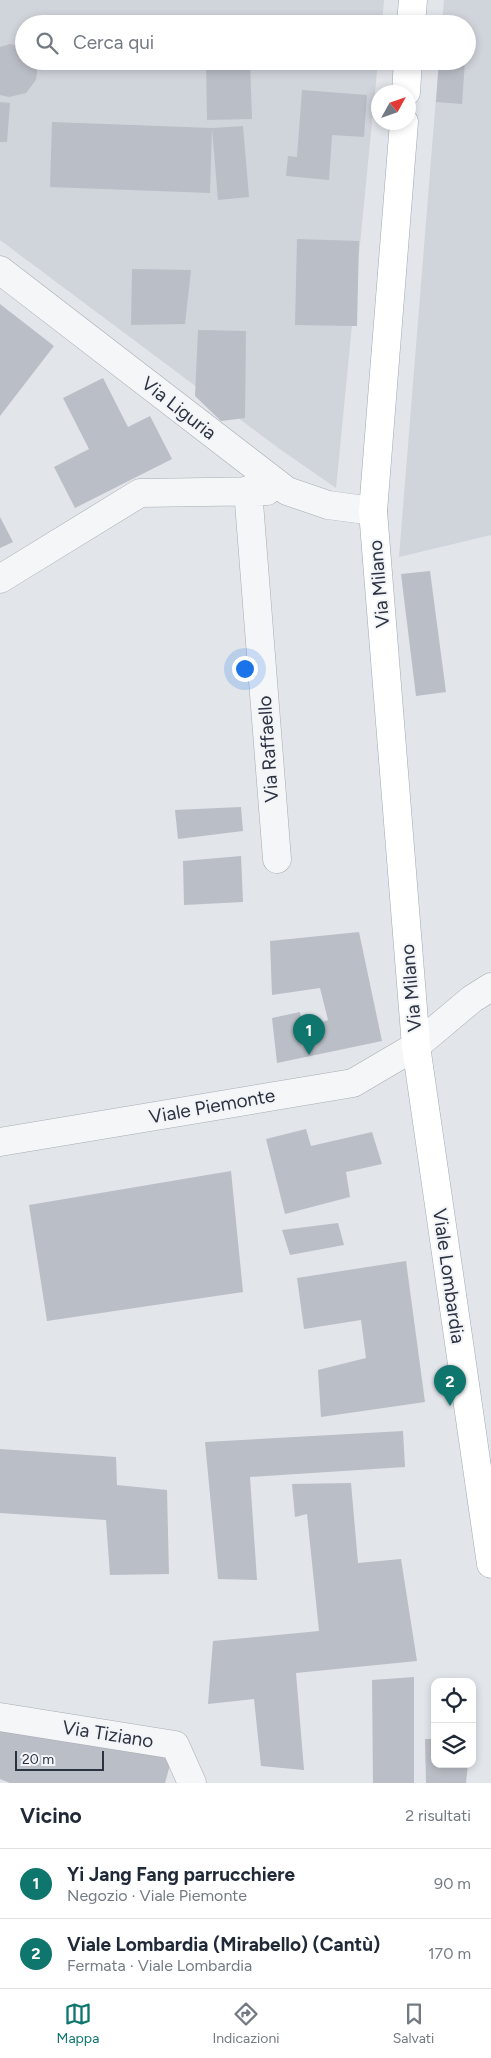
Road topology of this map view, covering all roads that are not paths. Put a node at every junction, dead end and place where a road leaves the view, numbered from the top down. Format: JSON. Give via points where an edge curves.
{"nodes":[{"id":1,"x":413,"y":0,"type":"edge"},
{"id":2,"x":412,"y":15,"type":"edge"},
{"id":3,"x":407,"y":70,"type":"edge"},
{"id":4,"x":406,"y":85,"type":"edge"},
{"id":5,"x":403,"y":130,"type":"edge"},
{"id":6,"x":0,"y":270,"type":"edge"},
{"id":7,"x":248,"y":490,"type":"junction"},
{"id":8,"x":287,"y":491,"type":"junction"},
{"id":9,"x":373,"y":511,"type":"junction"},
{"id":10,"x":0,"y":579,"type":"edge"},
{"id":11,"x":277,"y":859,"type":"dead end"},
{"id":12,"x":491,"y":987,"type":"edge"},
{"id":13,"x":416,"y":1046,"type":"junction"},
{"id":14,"x":0,"y":1142,"type":"edge"},
{"id":15,"x":491,"y":1564,"type":"edge"},
{"id":16,"x":0,"y":1716,"type":"edge"},
{"id":17,"x":192,"y":1783,"type":"edge"}],
"edges":[{"from":1,"to":2,"type":"main road"},
{"from":3,"to":4,"type":"main road"},
{"from":5,"to":9,"type":"main road","name":"Via Milano"},
{"from":6,"to":8,"type":"street","name":"Via Liguria"},
{"from":7,"to":8,"type":"street"},
{"from":7,"to":10,"type":"street","via":[[140,493]]},
{"from":7,"to":11,"type":"street","name":"Via Raffaello"},
{"from":8,"to":9,"type":"street","name":"Via Liguria","via":[[328,505]]},
{"from":9,"to":13,"type":"main road","name":"Via Milano"},
{"from":12,"to":13,"type":"street","name":"Viale Piemonte"},
{"from":13,"to":14,"type":"street","name":"Viale Piemonte","via":[[353,1083]]},
{"from":13,"to":15,"type":"main road","name":"Viale Lombardia"},
{"from":16,"to":17,"type":"street","name":"Via Tiziano","via":[[175,1744]]}]}
